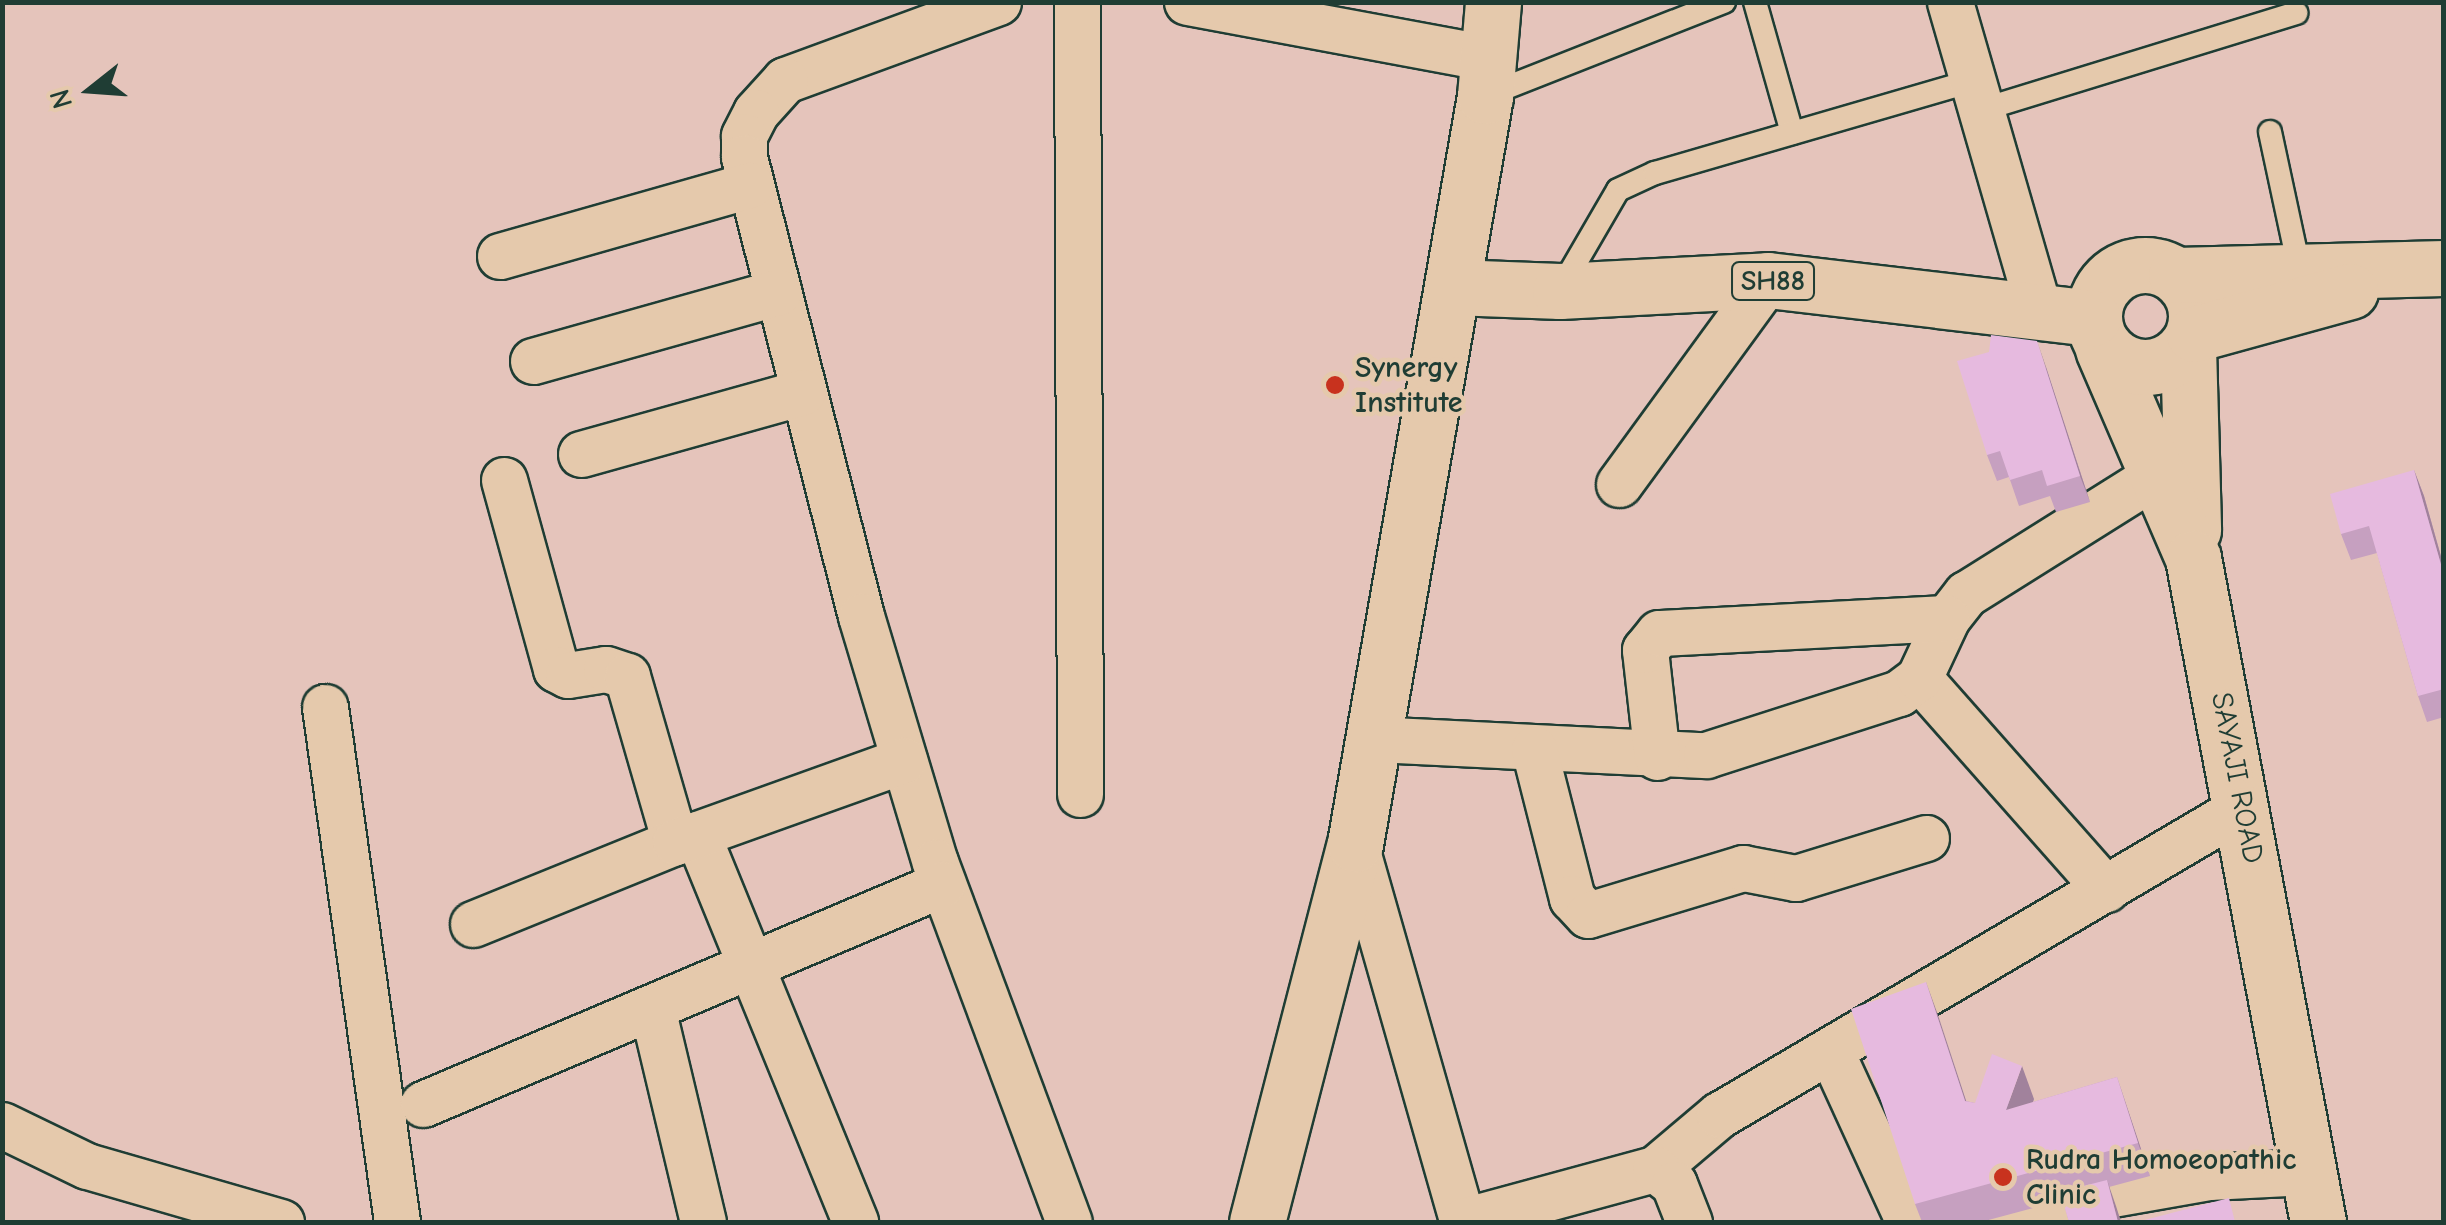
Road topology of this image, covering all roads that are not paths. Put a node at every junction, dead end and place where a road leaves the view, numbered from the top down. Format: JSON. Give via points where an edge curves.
{"nodes":[{"id":1,"x":998,"y":2,"type":"edge"},
{"id":2,"x":1077,"y":2,"type":"edge"},
{"id":3,"x":1187,"y":2,"type":"edge"},
{"id":4,"x":1493,"y":2,"type":"edge"},
{"id":5,"x":1724,"y":2,"type":"edge"},
{"id":6,"x":1755,"y":2,"type":"edge"},
{"id":7,"x":1955,"y":4,"type":"edge"},
{"id":8,"x":2296,"y":13,"type":"dead end"},
{"id":9,"x":1486,"y":77,"type":"junction"},
{"id":10,"x":1977,"y":96,"type":"junction"},
{"id":11,"x":2270,"y":132,"type":"dead end"},
{"id":12,"x":1792,"y":133,"type":"junction"},
{"id":13,"x":750,"y":185,"type":"junction"},
{"id":14,"x":500,"y":256,"type":"dead end"},
{"id":15,"x":2439,"y":268,"type":"edge"},
{"id":16,"x":2300,"y":272,"type":"junction"},
{"id":17,"x":2176,"y":274,"type":"junction"},
{"id":18,"x":1768,"y":280,"type":"junction"},
{"id":19,"x":1452,"y":286,"type":"junction"},
{"id":20,"x":1560,"y":291,"type":"junction"},
{"id":21,"x":778,"y":292,"type":"junction"},
{"id":22,"x":2039,"y":310,"type":"junction"},
{"id":23,"x":2098,"y":334,"type":"junction"},
{"id":24,"x":2191,"y":340,"type":"junction"},
{"id":25,"x":533,"y":361,"type":"dead end"},
{"id":26,"x":803,"y":392,"type":"junction"},
{"id":27,"x":582,"y":454,"type":"dead end"},
{"id":28,"x":2157,"y":474,"type":"junction"},
{"id":29,"x":504,"y":480,"type":"dead end"},
{"id":30,"x":1619,"y":484,"type":"dead end"},
{"id":31,"x":2193,"y":558,"type":"junction"},
{"id":32,"x":1947,"y":618,"type":"junction"},
{"id":33,"x":1920,"y":678,"type":"junction"},
{"id":34,"x":325,"y":707,"type":"dead end"},
{"id":35,"x":1373,"y":739,"type":"junction"},
{"id":36,"x":1534,"y":750,"type":"junction"},
{"id":37,"x":1657,"y":756,"type":"junction"},
{"id":38,"x":904,"y":760,"type":"junction"},
{"id":39,"x":1080,"y":794,"type":"dead end"},
{"id":40,"x":2243,"y":807,"type":"junction"},
{"id":41,"x":686,"y":838,"type":"junction"},
{"id":42,"x":1926,"y":838,"type":"dead end"},
{"id":43,"x":1355,"y":844,"type":"junction"},
{"id":44,"x":942,"y":884,"type":"junction"},
{"id":45,"x":2106,"y":889,"type":"junction"},
{"id":46,"x":473,"y":924,"type":"dead end"},
{"id":47,"x":751,"y":968,"type":"junction"},
{"id":48,"x":653,"y":1012,"type":"junction"},
{"id":49,"x":1832,"y":1054,"type":"junction"},
{"id":50,"x":423,"y":1104,"type":"dead end"},
{"id":51,"x":2,"y":1125,"type":"edge"},
{"id":52,"x":1655,"y":1169,"type":"junction"},
{"id":53,"x":2313,"y":1197,"type":"edge"},
{"id":54,"x":281,"y":1222,"type":"edge"},
{"id":55,"x":397,"y":1222,"type":"edge"},
{"id":56,"x":703,"y":1222,"type":"edge"},
{"id":57,"x":855,"y":1222,"type":"edge"},
{"id":58,"x":1069,"y":1222,"type":"edge"},
{"id":59,"x":1256,"y":1222,"type":"edge"},
{"id":60,"x":1463,"y":1222,"type":"edge"},
{"id":61,"x":1689,"y":1222,"type":"edge"},
{"id":62,"x":1909,"y":1222,"type":"edge"},
{"id":63,"x":2010,"y":1222,"type":"edge"}],
"edges":[{"from":1,"to":13,"type":"street","via":[[785,80],[744,136]]},
{"from":2,"to":39,"type":"street"},
{"from":3,"to":9,"type":"street"},
{"from":4,"to":9,"type":"main road"},
{"from":5,"to":9,"type":"lane"},
{"from":6,"to":12,"type":"lane"},
{"from":7,"to":10,"type":"street"},
{"from":8,"to":10,"type":"lane"},
{"from":9,"to":19,"type":"main road"},
{"from":10,"to":12,"type":"lane"},
{"from":10,"to":22,"type":"street"},
{"from":11,"to":16,"type":"lane"},
{"from":12,"to":20,"type":"lane","via":[[1618,190]]},
{"from":13,"to":14,"type":"street"},
{"from":13,"to":21,"type":"street"},
{"from":15,"to":16,"type":"main road"},
{"from":15,"to":24,"type":"main road"},
{"from":16,"to":17,"type":"main road"},
{"from":17,"to":23,"type":"main road","via":[[2149,264],[2120,270],[2100,290]]},
{"from":17,"to":24,"type":"main road","via":[[2190,291]]},
{"from":18,"to":20,"type":"main road","number":"SH88"},
{"from":18,"to":22,"type":"main road","number":"SH88"},
{"from":18,"to":30,"type":"street"},
{"from":19,"to":20,"type":"main road","number":"SH88"},
{"from":19,"to":35,"type":"main road"},
{"from":21,"to":25,"type":"street"},
{"from":21,"to":26,"type":"street"},
{"from":22,"to":23,"type":"main road","number":"SH88"},
{"from":23,"to":24,"type":"main road","via":[[2130,367],[2162,366]]},
{"from":23,"to":28,"type":"main road","name":"SAYAJI ROAD"},
{"from":24,"to":31,"type":"main road"},
{"from":26,"to":27,"type":"street"},
{"from":26,"to":38,"type":"street"},
{"from":28,"to":31,"type":"main road","name":"SAYAJI ROAD"},
{"from":28,"to":32,"type":"street","via":[[1994,571]]},
{"from":29,"to":41,"type":"street","via":[[556,669],[568,675],[606,668],[627,676]]},
{"from":31,"to":40,"type":"main road","name":"SAYAJI ROAD"},
{"from":32,"to":33,"type":"street"},
{"from":32,"to":37,"type":"street","via":[[1658,633],[1645,650]]},
{"from":33,"to":37,"type":"street","via":[[1899,693],[1723,750]]},
{"from":33,"to":45,"type":"street"},
{"from":34,"to":55,"type":"street"},
{"from":35,"to":36,"type":"street"},
{"from":35,"to":43,"type":"main road"},
{"from":36,"to":37,"type":"street"},
{"from":36,"to":42,"type":"street","via":[[1572,898],[1588,914],[1743,868],[1796,878]]},
{"from":38,"to":41,"type":"street"},
{"from":38,"to":44,"type":"street"},
{"from":40,"to":45,"type":"street"},
{"from":40,"to":53,"type":"main road","name":"SAYAJI ROAD"},
{"from":41,"to":46,"type":"street"},
{"from":41,"to":47,"type":"street"},
{"from":43,"to":59,"type":"main road"},
{"from":43,"to":60,"type":"street"},
{"from":44,"to":47,"type":"street"},
{"from":44,"to":58,"type":"street"},
{"from":45,"to":49,"type":"street"},
{"from":47,"to":48,"type":"street"},
{"from":47,"to":57,"type":"street"},
{"from":48,"to":50,"type":"street"},
{"from":48,"to":56,"type":"street"},
{"from":49,"to":52,"type":"street","via":[[1718,1115]]},
{"from":49,"to":62,"type":"street"},
{"from":51,"to":54,"type":"street","via":[[87,1166]]},
{"from":52,"to":60,"type":"street"},
{"from":52,"to":61,"type":"street","via":[[1674,1184]]},
{"from":53,"to":63,"type":"street","via":[[2209,1177]]}]}
